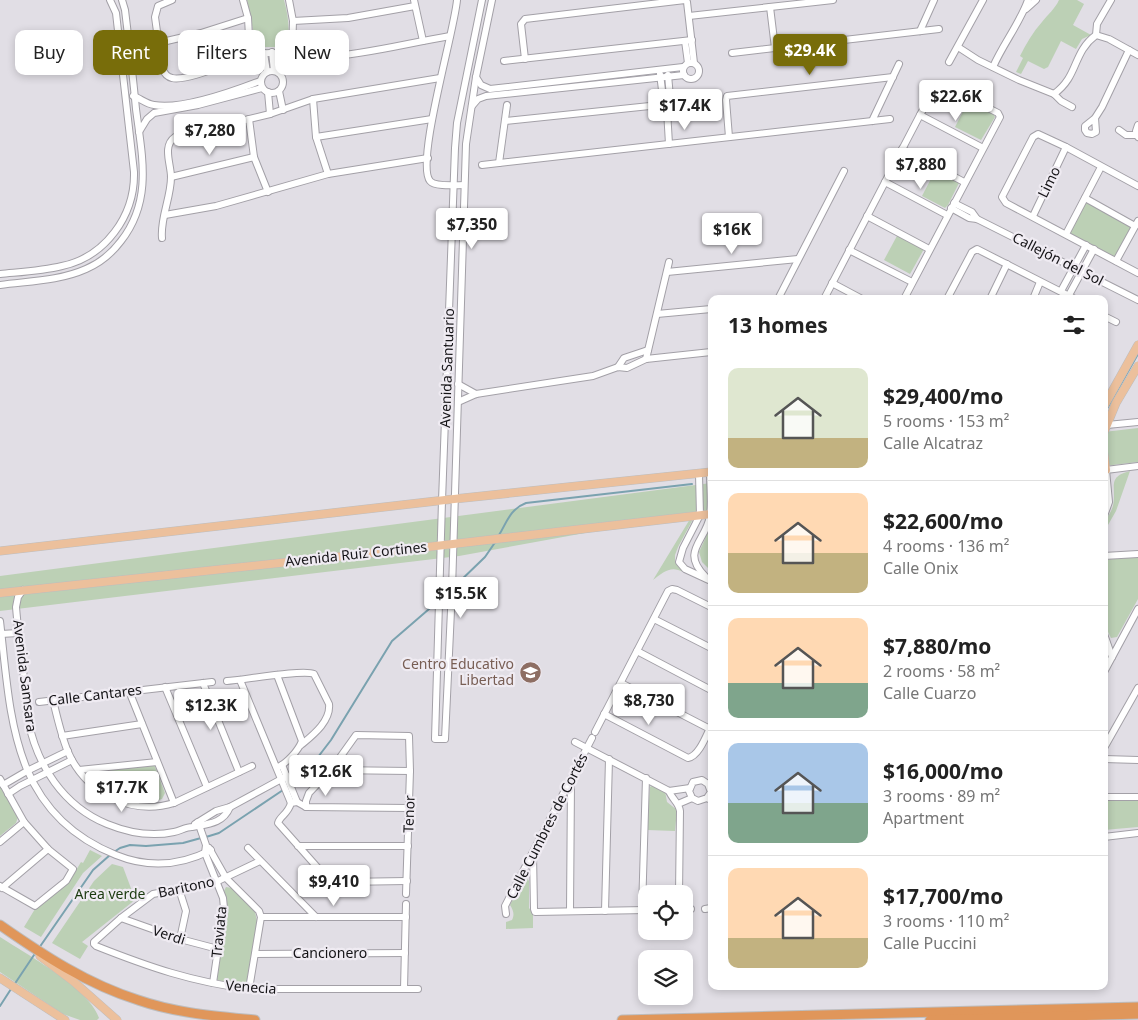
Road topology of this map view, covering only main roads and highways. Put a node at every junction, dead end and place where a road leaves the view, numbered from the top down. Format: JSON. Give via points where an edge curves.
{"nodes":[{"id":1,"x":1138,"y":345,"type":"edge"},
{"id":2,"x":1138,"y":366,"type":"edge"},
{"id":3,"x":1108,"y":399,"type":"edge"},
{"id":4,"x":1108,"y":420,"type":"edge"},
{"id":5,"x":708,"y":472,"type":"edge"},
{"id":6,"x":708,"y":514,"type":"edge"},
{"id":7,"x":0,"y":552,"type":"edge"},
{"id":8,"x":0,"y":593,"type":"edge"},
{"id":9,"x":0,"y":927,"type":"edge"},
{"id":10,"x":0,"y":978,"type":"edge"},
{"id":11,"x":1138,"y":1007,"type":"edge"},
{"id":12,"x":1138,"y":1014,"type":"edge"},
{"id":13,"x":1087,"y":1018,"type":"edge"},
{"id":14,"x":66,"y":1020,"type":"edge"},
{"id":15,"x":117,"y":1020,"type":"edge"},
{"id":16,"x":255,"y":1020,"type":"edge"},
{"id":17,"x":622,"y":1020,"type":"edge"},
{"id":18,"x":930,"y":1020,"type":"edge"}],
"edges":[{"from":1,"to":3,"type":"main road"},
{"from":2,"to":4,"type":"main road"},
{"from":5,"to":7,"type":"main road"},
{"from":6,"to":8,"type":"main road","name":"Avenida Ruiz Cortines"},
{"from":9,"to":15,"type":"main road","via":[[73,980]]},
{"from":9,"to":16,"type":"highway","via":[[90,981],[139,1001],[192,1013]]},
{"from":10,"to":14,"type":"main road"},
{"from":11,"to":17,"type":"highway"},
{"from":12,"to":13,"type":"highway"},
{"from":13,"to":18,"type":"highway"}]}
